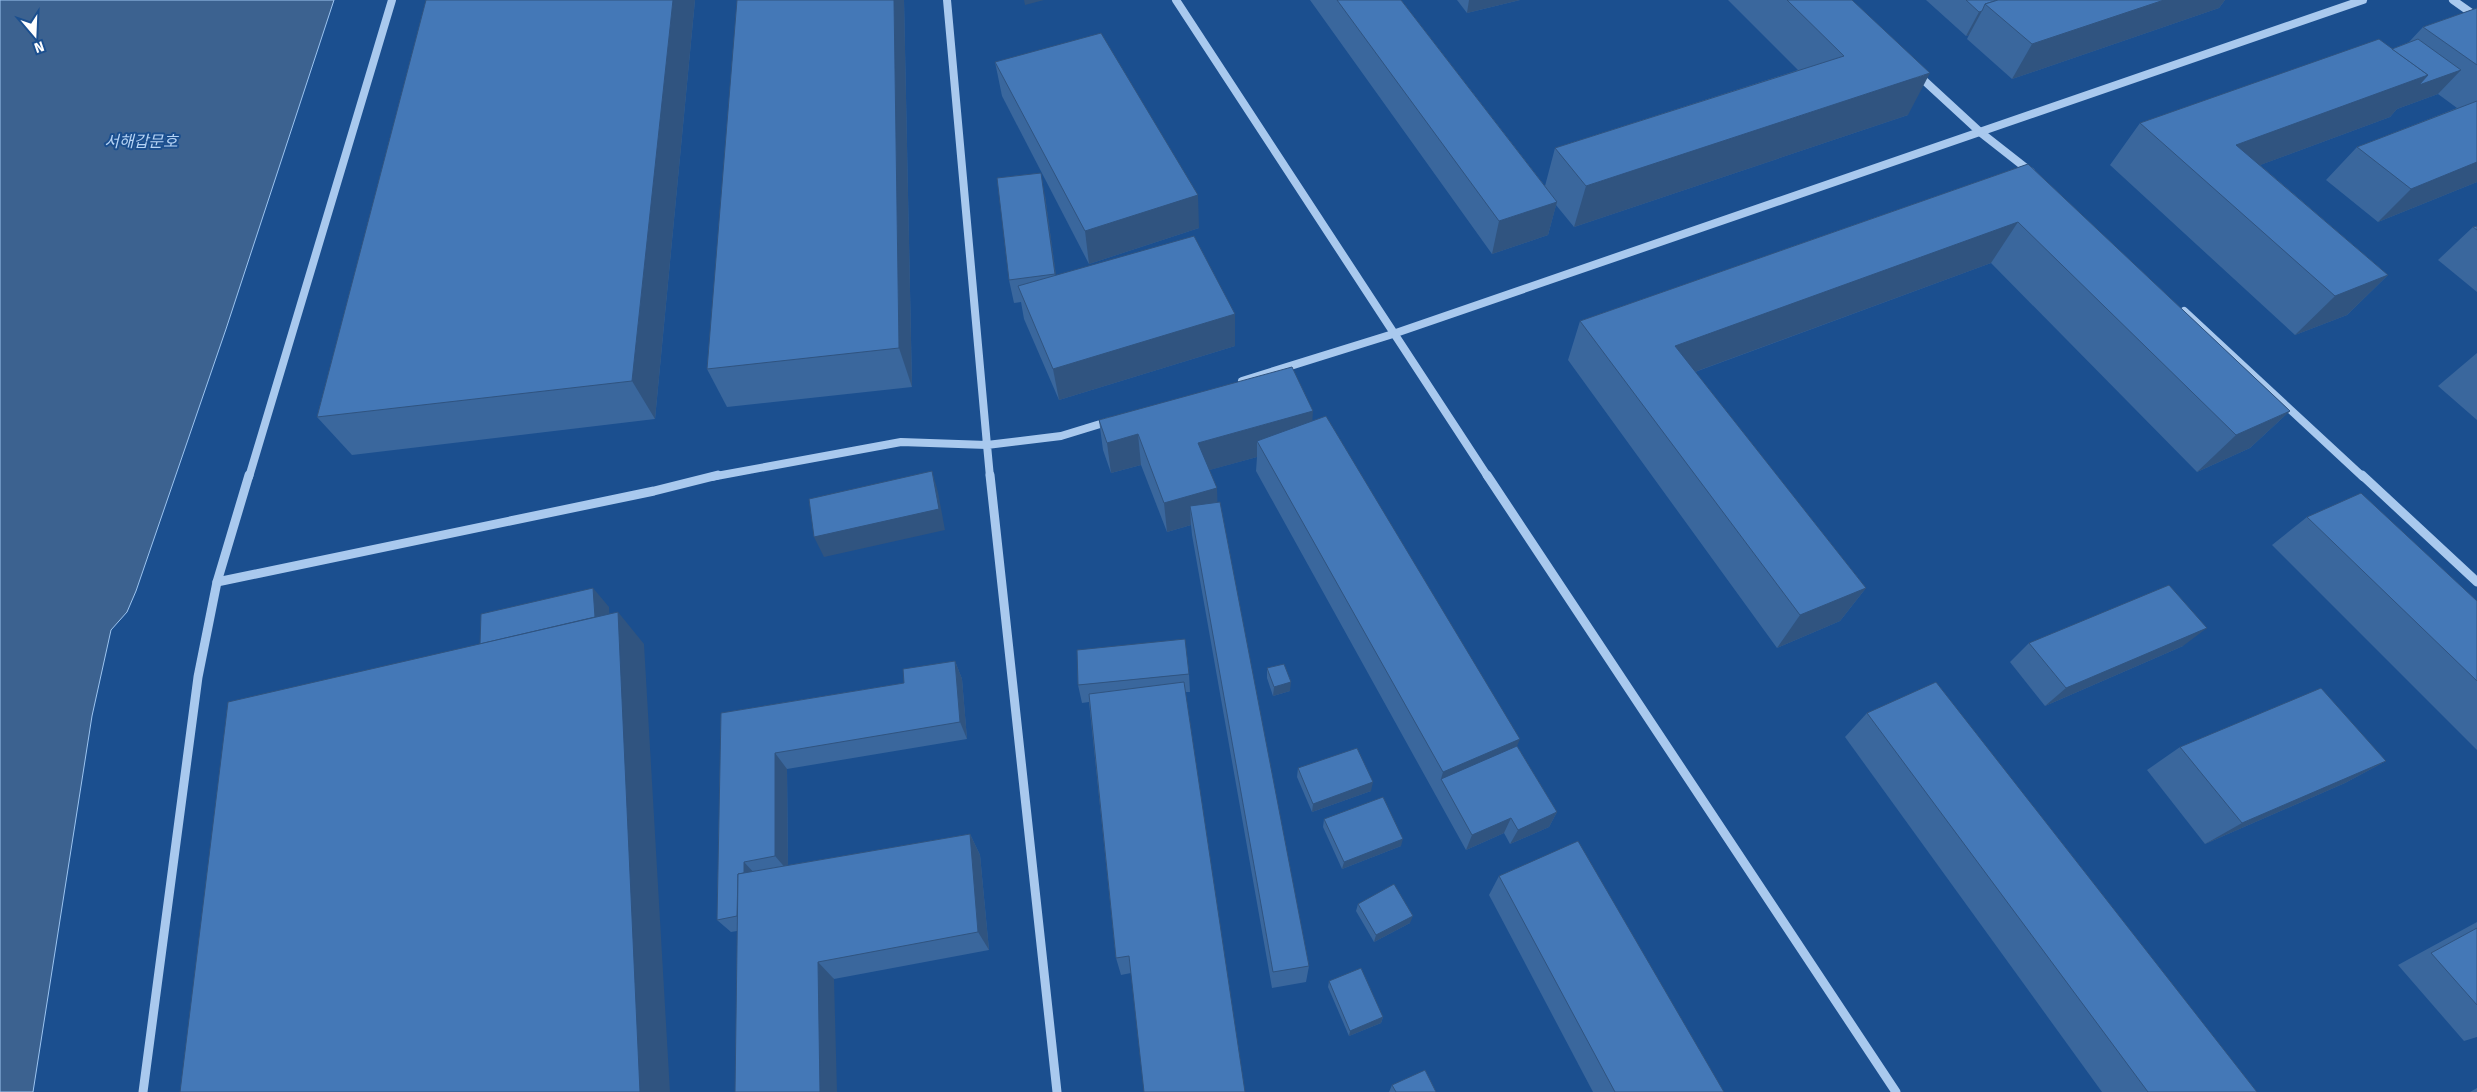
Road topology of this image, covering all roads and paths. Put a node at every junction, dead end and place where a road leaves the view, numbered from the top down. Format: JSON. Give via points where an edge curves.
{"nodes":[{"id":1,"x":392,"y":0,"type":"edge"},
{"id":2,"x":947,"y":0,"type":"edge"},
{"id":3,"x":1176,"y":0,"type":"edge"},
{"id":4,"x":2363,"y":0,"type":"edge"},
{"id":5,"x":2452,"y":0,"type":"edge"},
{"id":6,"x":2477,"y":17,"type":"edge"},
{"id":7,"x":1908,"y":66,"type":"edge"},
{"id":8,"x":1980,"y":132,"type":"junction"},
{"id":9,"x":2040,"y":179,"type":"edge"},
{"id":10,"x":2179,"y":306,"type":"edge"},
{"id":11,"x":1393,"y":334,"type":"junction"},
{"id":12,"x":1232,"y":384,"type":"edge"},
{"id":13,"x":1118,"y":419,"type":"edge"},
{"id":14,"x":987,"y":445,"type":"junction"},
{"id":15,"x":217,"y":582,"type":"junction"},
{"id":16,"x":2477,"y":582,"type":"edge"},
{"id":17,"x":143,"y":1092,"type":"edge"},
{"id":18,"x":1057,"y":1092,"type":"edge"},
{"id":19,"x":1896,"y":1092,"type":"edge"}],
"edges":[{"from":1,"to":15,"type":"street"},
{"from":2,"to":14,"type":"street"},
{"from":3,"to":11,"type":"street"},
{"from":4,"to":8,"type":"street"},
{"from":5,"to":6,"type":"street"},
{"from":7,"to":8,"type":"street"},
{"from":8,"to":9,"type":"street"},
{"from":8,"to":11,"type":"street"},
{"from":10,"to":16,"type":"street"},
{"from":11,"to":12,"type":"street"},
{"from":11,"to":19,"type":"street"},
{"from":13,"to":14,"type":"street","via":[[1061,436]]},
{"from":14,"to":15,"type":"street","via":[[901,442],[692,480],[654,491]]},
{"from":14,"to":18,"type":"street"},
{"from":15,"to":17,"type":"street","via":[[198,677]]}]}
